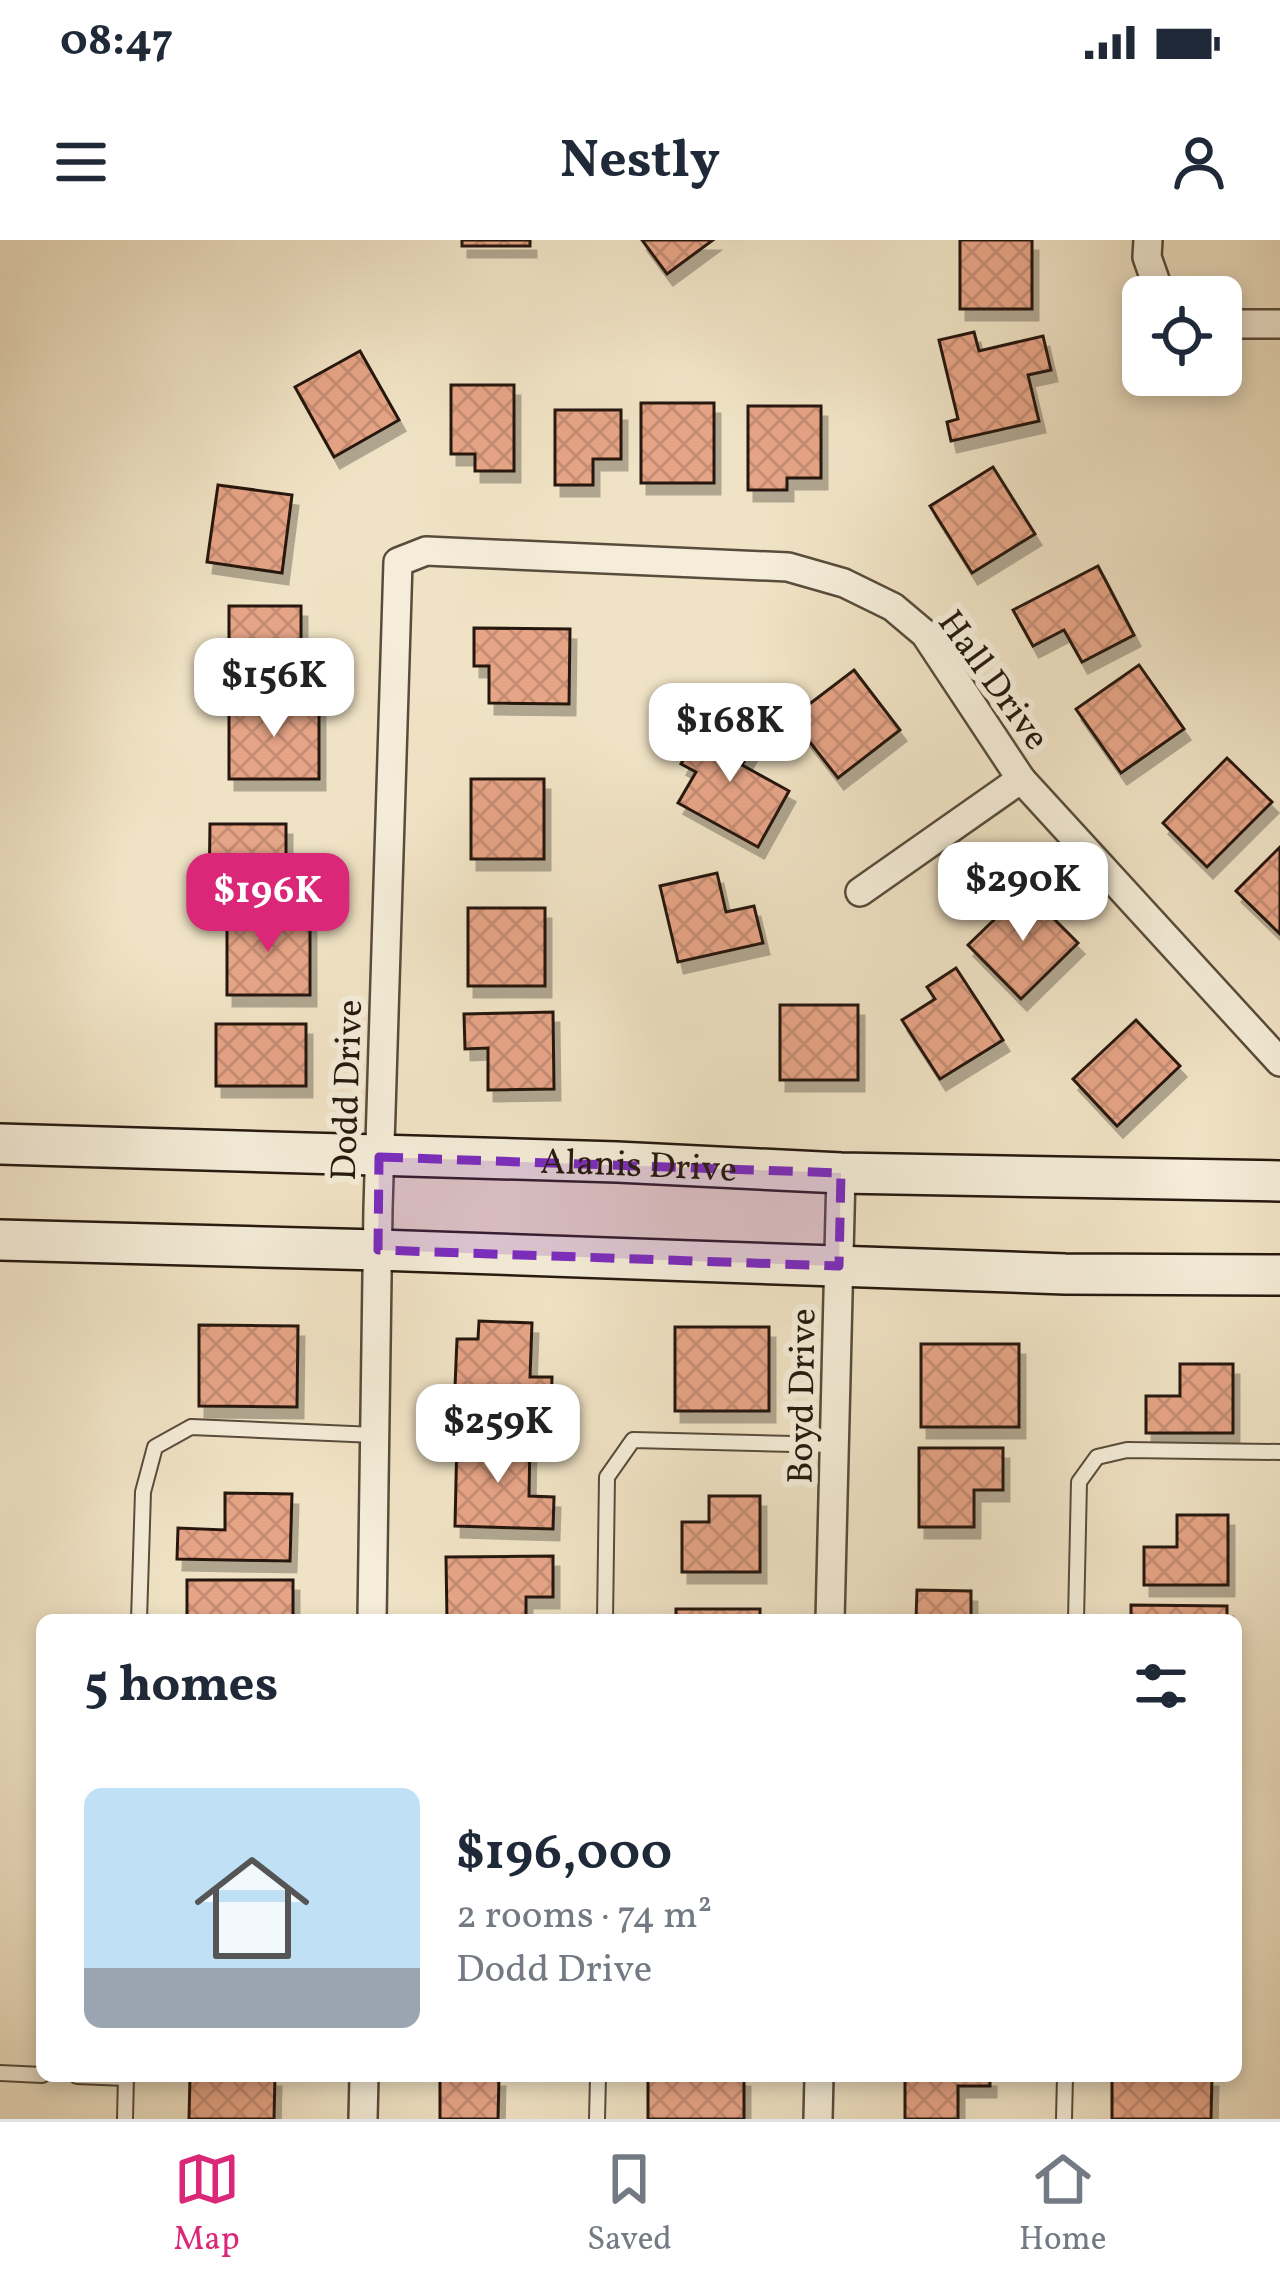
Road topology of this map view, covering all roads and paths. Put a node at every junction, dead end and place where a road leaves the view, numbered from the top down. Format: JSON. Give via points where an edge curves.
{"nodes":[{"id":1,"x":1148,"y":240,"type":"edge"},
{"id":2,"x":1154,"y":276,"type":"edge"},
{"id":3,"x":1242,"y":324,"type":"edge"},
{"id":4,"x":1280,"y":324,"type":"edge"},
{"id":5,"x":398,"y":562,"type":"joint"},
{"id":6,"x":1021,"y":779,"type":"junction"},
{"id":7,"x":860,"y":892,"type":"dead end"},
{"id":8,"x":1280,"y":1062,"type":"edge"},
{"id":9,"x":0,"y":1144,"type":"edge"},
{"id":10,"x":380,"y":1157,"type":"junction"},
{"id":11,"x":841,"y":1173,"type":"junction"},
{"id":12,"x":1280,"y":1181,"type":"edge"},
{"id":13,"x":0,"y":1240,"type":"edge"},
{"id":14,"x":378,"y":1250,"type":"junction"},
{"id":15,"x":839,"y":1267,"type":"junction"},
{"id":16,"x":1280,"y":1275,"type":"edge"},
{"id":17,"x":375,"y":1435,"type":"junction"},
{"id":18,"x":835,"y":1444,"type":"junction"},
{"id":19,"x":1280,"y":1452,"type":"edge"},
{"id":20,"x":139,"y":1614,"type":"edge"},
{"id":21,"x":372,"y":1614,"type":"edge"},
{"id":22,"x":605,"y":1614,"type":"edge"},
{"id":23,"x":830,"y":1614,"type":"edge"},
{"id":24,"x":1076,"y":1614,"type":"edge"},
{"id":25,"x":0,"y":2073,"type":"edge"},
{"id":26,"x":36,"y":2074,"type":"edge"},
{"id":27,"x":126,"y":2082,"type":"edge"},
{"id":28,"x":364,"y":2082,"type":"edge"},
{"id":29,"x":598,"y":2082,"type":"edge"},
{"id":30,"x":819,"y":2082,"type":"edge"},
{"id":31,"x":1065,"y":2082,"type":"edge"},
{"id":32,"x":125,"y":2119,"type":"edge"},
{"id":33,"x":363,"y":2119,"type":"edge"},
{"id":34,"x":597,"y":2119,"type":"edge"},
{"id":35,"x":818,"y":2119,"type":"edge"},
{"id":36,"x":1064,"y":2119,"type":"edge"}],
"edges":[{"from":1,"to":2,"type":"street"},
{"from":3,"to":4,"type":"street"},
{"from":5,"to":6,"type":"street","name":"Hall Drive","via":[[426,550],[788,567],[844,584],[893,607],[925,634]]},
{"from":5,"to":10,"type":"street","name":"Dodd Drive"},
{"from":6,"to":7,"type":"street"},
{"from":6,"to":8,"type":"street","name":"Hall Drive"},
{"from":9,"to":10,"type":"main road","name":"Alanis Drive"},
{"from":10,"to":11,"type":"main road","name":"Alanis Drive"},
{"from":10,"to":14,"type":"street","name":"Dodd Drive"},
{"from":11,"to":12,"type":"main road","name":"Alanis Drive"},
{"from":11,"to":15,"type":"street","name":"Boyd Drive"},
{"from":13,"to":14,"type":"main road"},
{"from":14,"to":15,"type":"main road"},
{"from":14,"to":17,"type":"street","name":"Dodd Drive"},
{"from":15,"to":16,"type":"main road"},
{"from":15,"to":18,"type":"street","name":"Boyd Drive"},
{"from":17,"to":20,"type":"lane","via":[[191,1427],[155,1447],[143,1492]]},
{"from":17,"to":21,"type":"street","name":"Dodd Drive"},
{"from":18,"to":22,"type":"lane","via":[[633,1440],[607,1477]]},
{"from":18,"to":23,"type":"street","name":"Boyd Drive"},
{"from":19,"to":24,"type":"lane","via":[[1127,1450],[1097,1457],[1079,1482]]},
{"from":25,"to":26,"type":"lane"},
{"from":27,"to":32,"type":"lane"},
{"from":28,"to":33,"type":"street"},
{"from":29,"to":34,"type":"lane"},
{"from":30,"to":35,"type":"street"},
{"from":31,"to":36,"type":"lane"}]}
